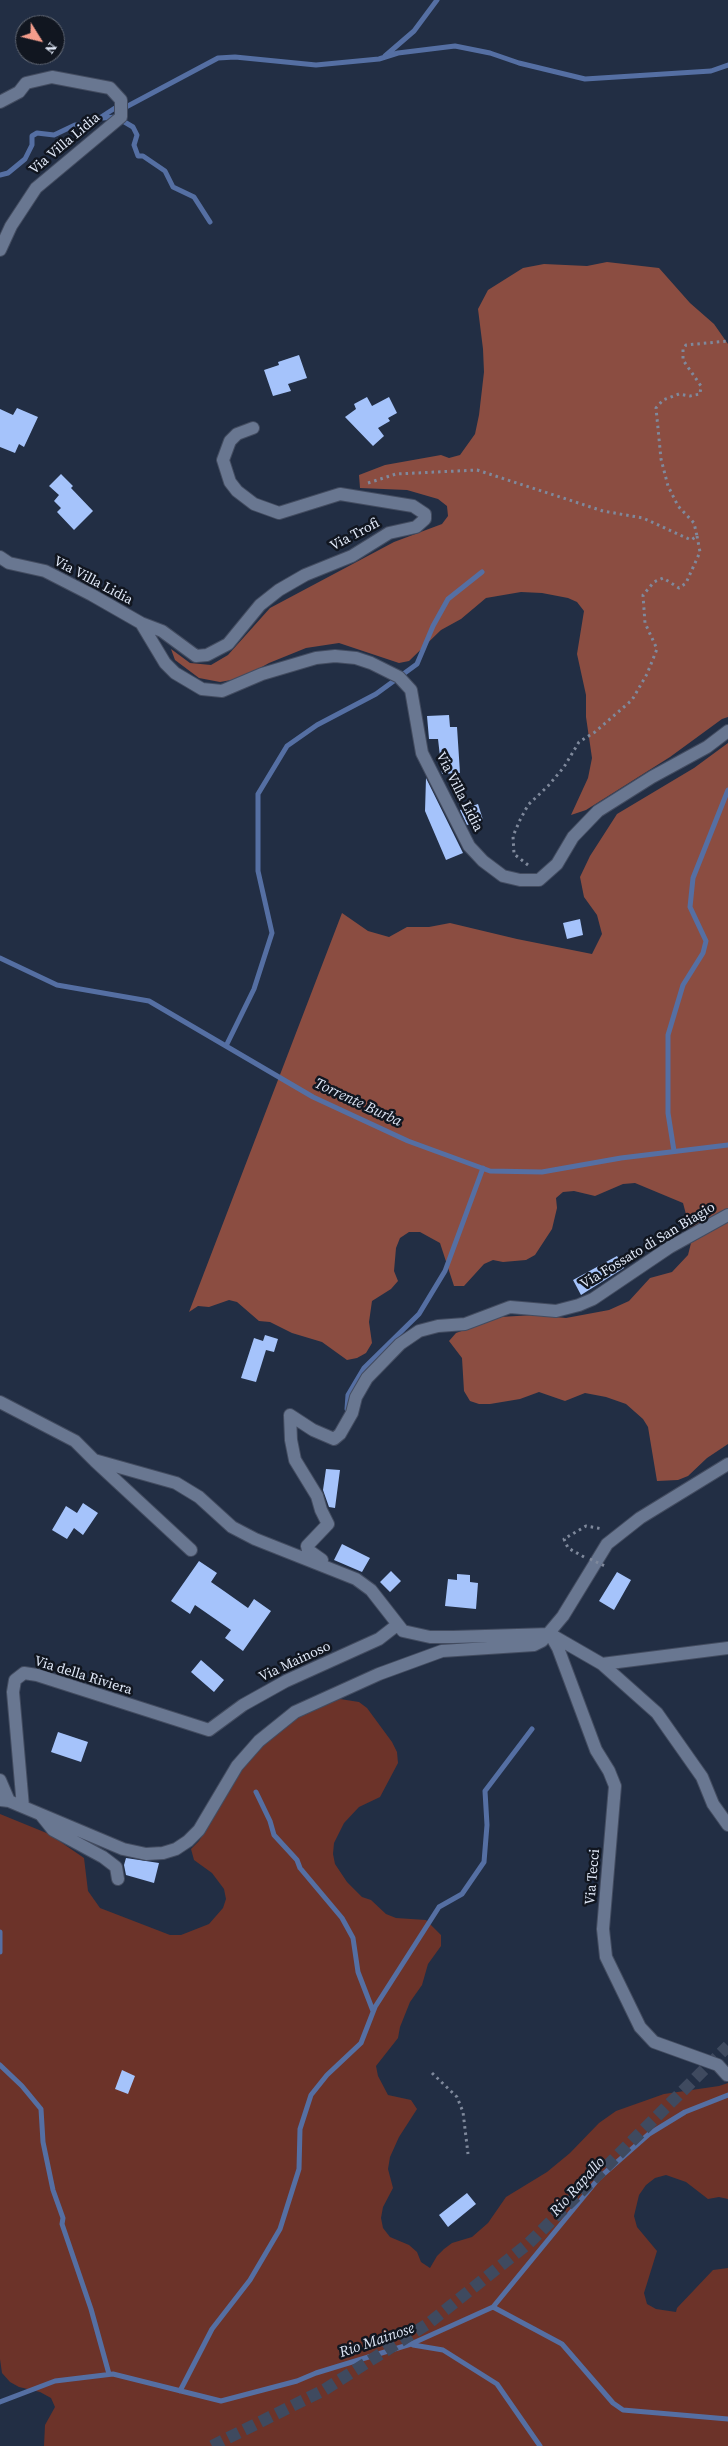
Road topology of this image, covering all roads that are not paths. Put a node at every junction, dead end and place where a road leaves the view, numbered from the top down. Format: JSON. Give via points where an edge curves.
{"nodes":[{"id":1,"x":0,"y":102,"type":"edge"},
{"id":2,"x":0,"y":250,"type":"edge"},
{"id":3,"x":253,"y":428,"type":"dead end"},
{"id":4,"x":0,"y":557,"type":"edge"},
{"id":5,"x":141,"y":623,"type":"junction"},
{"id":6,"x":728,"y":731,"type":"edge"},
{"id":7,"x":728,"y":1214,"type":"edge"},
{"id":8,"x":0,"y":1402,"type":"edge"},
{"id":9,"x":94,"y":1460,"type":"junction"},
{"id":10,"x":728,"y":1464,"type":"edge"},
{"id":11,"x":191,"y":1550,"type":"dead end"},
{"id":12,"x":328,"y":1567,"type":"junction"},
{"id":13,"x":397,"y":1626,"type":"junction"},
{"id":14,"x":550,"y":1634,"type":"junction"},
{"id":15,"x":728,"y":1648,"type":"edge"},
{"id":16,"x":602,"y":1664,"type":"junction"},
{"id":17,"x":209,"y":1730,"type":"joint"},
{"id":18,"x":0,"y":1780,"type":"edge"},
{"id":19,"x":5,"y":1800,"type":"edge"},
{"id":20,"x":24,"y":1807,"type":"junction"},
{"id":21,"x":40,"y":1813,"type":"junction"},
{"id":22,"x":728,"y":1825,"type":"edge"},
{"id":23,"x":118,"y":1879,"type":"dead end"},
{"id":24,"x":727,"y":2074,"type":"dead end"}],
"edges":[{"from":1,"to":2,"type":"street","name":"Via Villa Lidia","via":[[19,92],[26,83],[52,77],[110,88],[121,100],[122,108],[122,116],[36,188],[11,226]]},
{"from":3,"to":5,"type":"street","name":"Via Trofi","via":[[237,434],[230,441],[223,460],[230,482],[254,504],[280,513],[340,494],[413,506],[425,514],[425,519],[416,526],[389,533],[352,556],[305,575],[279,590],[260,605],[228,644],[206,655],[196,656],[162,631]]},
{"from":4,"to":5,"type":"street","name":"Via Villa Lidia","via":[[9,563],[44,571]]},
{"from":5,"to":6,"type":"street","name":"Via Villa Lidia","via":[[165,663],[175,673],[193,685],[212,691],[222,691],[262,674],[316,658],[335,656],[371,662],[399,677],[411,690],[422,754],[469,846],[503,876],[529,881],[539,880],[557,864],[573,837],[598,811],[707,747]]},
{"from":7,"to":12,"type":"street","name":"Via Fossato di San Biagio","via":[[579,1305],[556,1311],[510,1306],[465,1324],[419,1331],[400,1344],[366,1378],[352,1413],[340,1434],[334,1438],[313,1430],[290,1415],[295,1460],[317,1496],[328,1524],[307,1546]]},
{"from":8,"to":9,"type":"street","via":[[74,1442]]},
{"from":9,"to":11,"type":"street"},
{"from":9,"to":12,"type":"street","via":[[176,1483],[199,1497],[240,1531]]},
{"from":10,"to":14,"type":"street","via":[[640,1518],[607,1544]]},
{"from":12,"to":13,"type":"street","via":[[356,1579],[370,1590]]},
{"from":13,"to":14,"type":"street","via":[[412,1634],[430,1637]]},
{"from":13,"to":17,"type":"street","name":"Via Mainoso","via":[[379,1639],[286,1681],[243,1705]]},
{"from":14,"to":16,"type":"street"},
{"from":14,"to":21,"type":"street","via":[[534,1645],[442,1651],[371,1677],[294,1712],[258,1741],[242,1760],[198,1830],[176,1849],[146,1854],[123,1849]]},
{"from":14,"to":24,"type":"street","name":"Via Tecci","via":[[596,1750],[615,1786],[603,1929],[606,1957],[640,2027],[654,2042],[718,2065]]},
{"from":15,"to":16,"type":"street"},
{"from":16,"to":22,"type":"street","via":[[657,1713],[702,1777],[713,1804]]},
{"from":17,"to":20,"type":"street","name":"Via della Riviera","via":[[24,1673],[15,1680],[13,1692]]},
{"from":18,"to":19,"type":"street"},
{"from":19,"to":20,"type":"street"},
{"from":20,"to":21,"type":"street"},
{"from":21,"to":23,"type":"street","via":[[53,1830],[103,1857],[116,1868]]}]}
